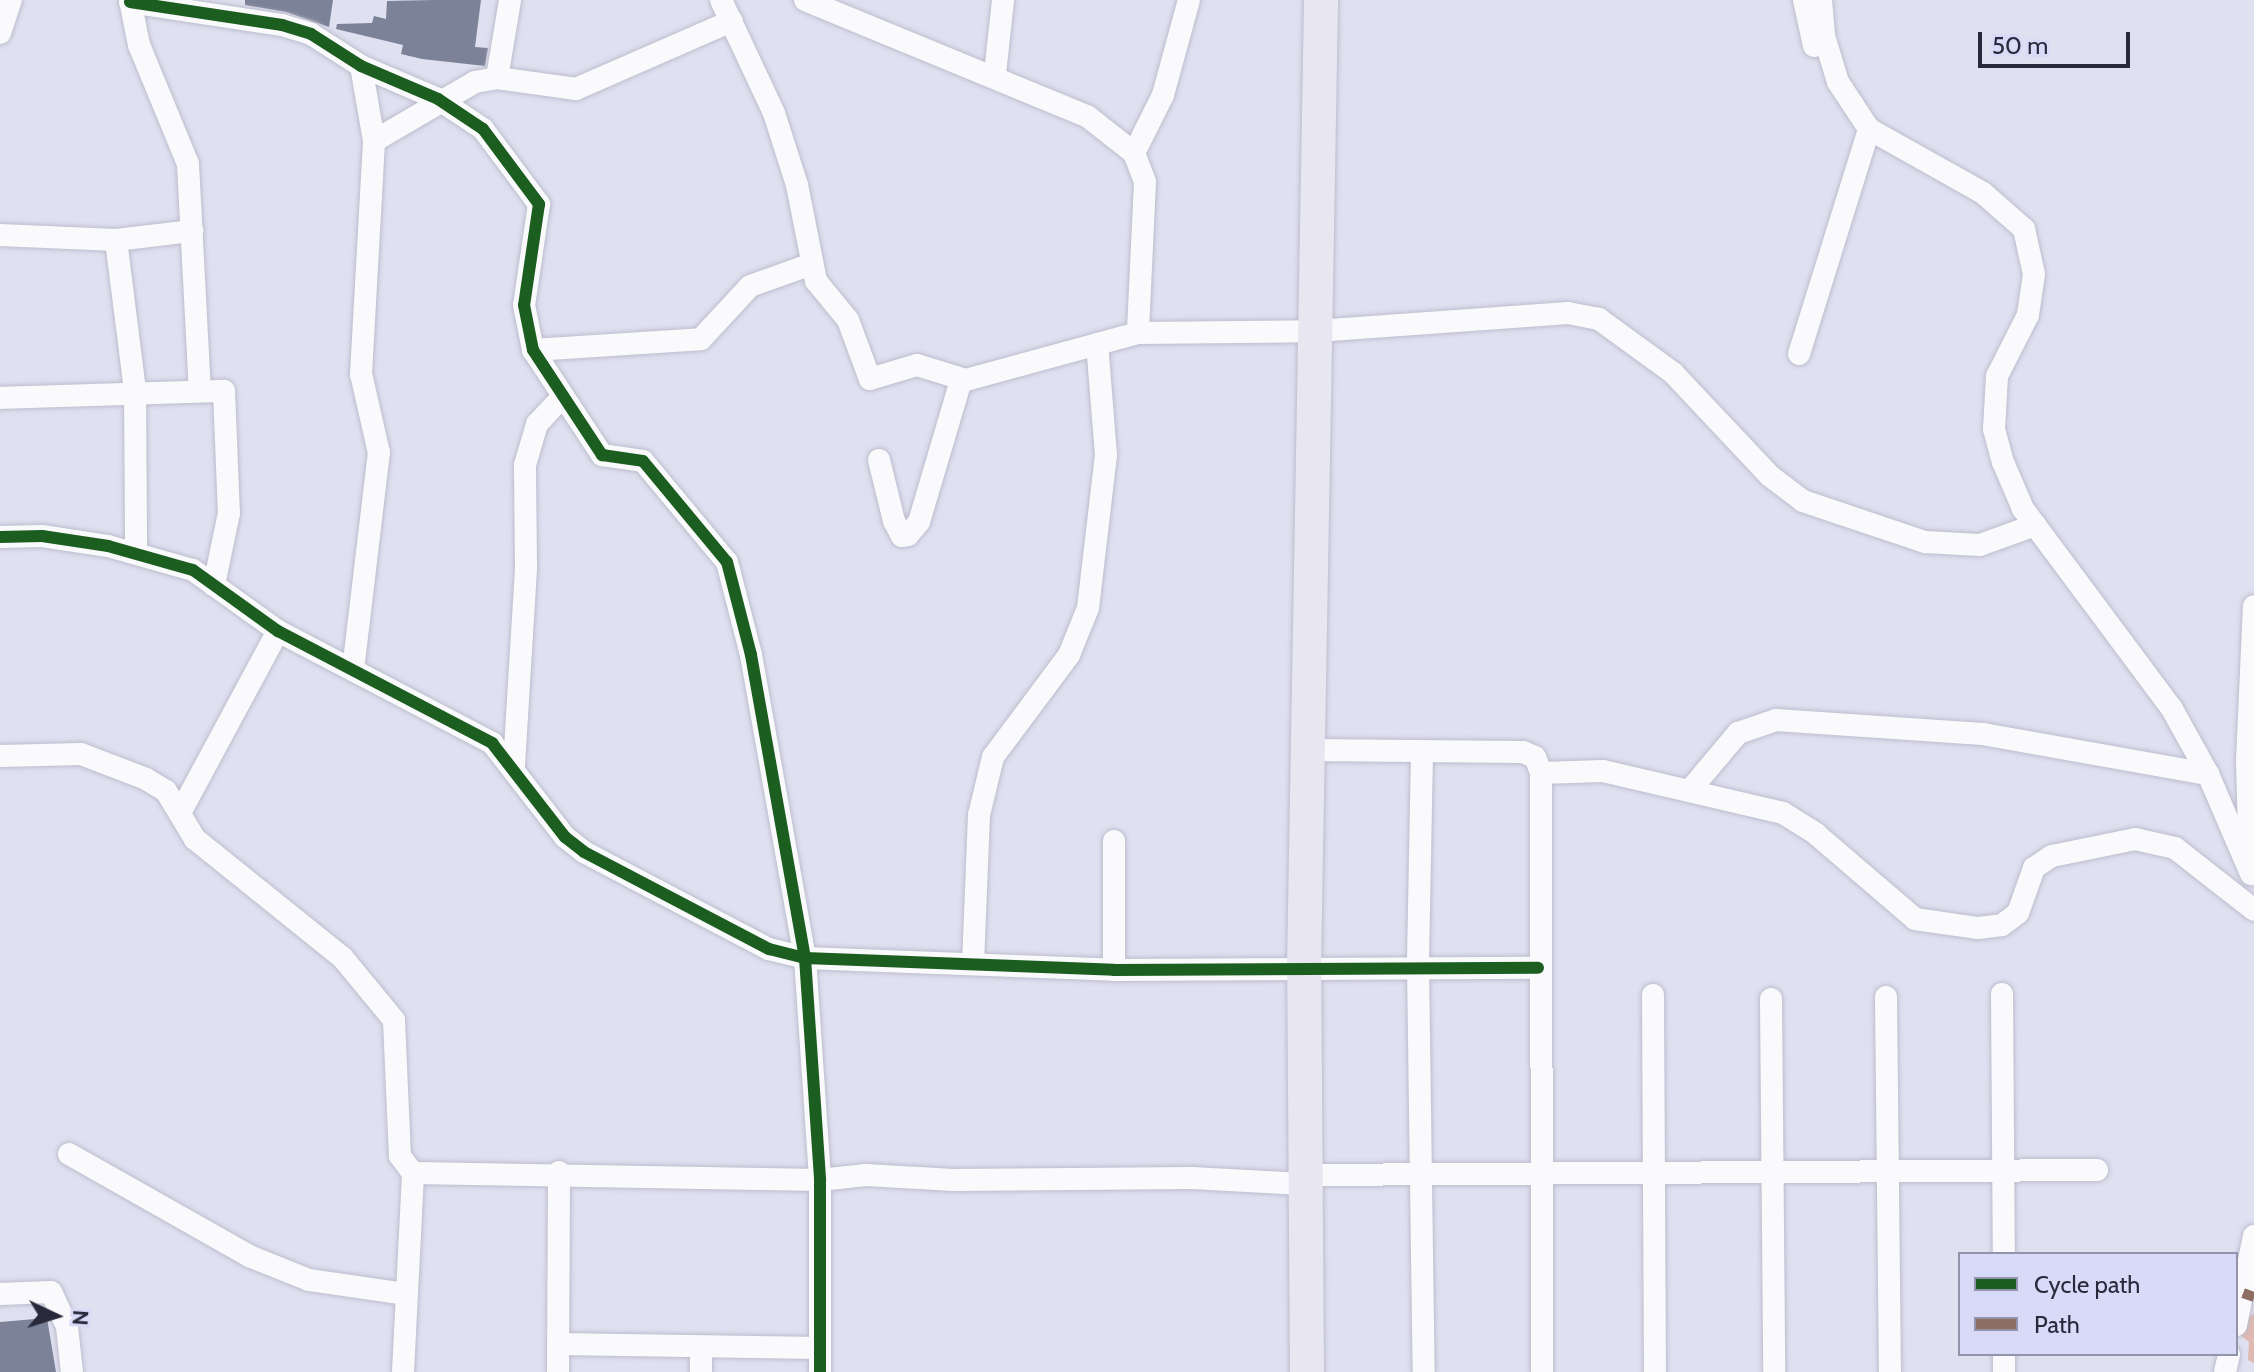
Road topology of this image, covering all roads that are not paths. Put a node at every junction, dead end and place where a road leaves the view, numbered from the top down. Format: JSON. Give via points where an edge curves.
{"nodes":[{"id":1,"x":11,"y":0,"type":"edge"},
{"id":2,"x":510,"y":0,"type":"edge"},
{"id":3,"x":721,"y":0,"type":"edge"},
{"id":4,"x":805,"y":0,"type":"edge"},
{"id":5,"x":1003,"y":0,"type":"edge"},
{"id":6,"x":1189,"y":0,"type":"edge"},
{"id":7,"x":1321,"y":0,"type":"edge"},
{"id":8,"x":1804,"y":0,"type":"edge"},
{"id":9,"x":1821,"y":0,"type":"edge"},
{"id":10,"x":130,"y":1,"type":"edge"},
{"id":11,"x":732,"y":21,"type":"junction"},
{"id":12,"x":0,"y":33,"type":"edge"},
{"id":13,"x":361,"y":66,"type":"junction"},
{"id":14,"x":995,"y":74,"type":"junction"},
{"id":15,"x":497,"y":78,"type":"junction"},
{"id":16,"x":438,"y":99,"type":"junction"},
{"id":17,"x":1852,"y":110,"type":"junction"},
{"id":18,"x":1869,"y":129,"type":"junction"},
{"id":19,"x":374,"y":141,"type":"junction"},
{"id":20,"x":1134,"y":153,"type":"junction"},
{"id":21,"x":192,"y":231,"type":"junction"},
{"id":22,"x":0,"y":235,"type":"edge"},
{"id":23,"x":116,"y":240,"type":"junction"},
{"id":24,"x":812,"y":264,"type":"junction"},
{"id":25,"x":1316,"y":331,"type":"junction"},
{"id":26,"x":1138,"y":333,"type":"junction"},
{"id":27,"x":1097,"y":344,"type":"junction"},
{"id":28,"x":533,"y":350,"type":"junction"},
{"id":29,"x":1799,"y":354,"type":"dead end"},
{"id":30,"x":961,"y":380,"type":"junction"},
{"id":31,"x":200,"y":390,"type":"junction"},
{"id":32,"x":135,"y":391,"type":"junction"},
{"id":33,"x":562,"y":397,"type":"junction"},
{"id":34,"x":0,"y":398,"type":"edge"},
{"id":35,"x":879,"y":460,"type":"dead end"},
{"id":36,"x":2035,"y":525,"type":"junction"},
{"id":37,"x":0,"y":537,"type":"edge"},
{"id":38,"x":136,"y":552,"type":"junction"},
{"id":39,"x":214,"y":585,"type":"junction"},
{"id":40,"x":2254,"y":606,"type":"edge"},
{"id":41,"x":278,"y":631,"type":"junction"},
{"id":42,"x":353,"y":670,"type":"junction"},
{"id":43,"x":1308,"y":750,"type":"junction"},
{"id":44,"x":1422,"y":752,"type":"junction"},
{"id":45,"x":0,"y":756,"type":"edge"},
{"id":46,"x":514,"y":765,"type":"junction"},
{"id":47,"x":1541,"y":773,"type":"junction"},
{"id":48,"x":2208,"y":774,"type":"junction"},
{"id":49,"x":1691,"y":789,"type":"junction"},
{"id":50,"x":181,"y":811,"type":"junction"},
{"id":51,"x":1114,"y":841,"type":"dead end"},
{"id":52,"x":2252,"y":882,"type":"edge"},
{"id":53,"x":2254,"y":910,"type":"edge"},
{"id":54,"x":805,"y":958,"type":"junction"},
{"id":55,"x":973,"y":964,"type":"junction"},
{"id":56,"x":1418,"y":966,"type":"junction"},
{"id":57,"x":1304,"y":967,"type":"junction"},
{"id":58,"x":1538,"y":968,"type":"junction"},
{"id":59,"x":1114,"y":970,"type":"junction"},
{"id":60,"x":2002,"y":994,"type":"dead end"},
{"id":61,"x":1653,"y":995,"type":"dead end"},
{"id":62,"x":1886,"y":997,"type":"dead end"},
{"id":63,"x":1771,"y":999,"type":"dead end"},
{"id":64,"x":69,"y":1154,"type":"dead end"},
{"id":65,"x":2097,"y":1170,"type":"dead end"},
{"id":66,"x":559,"y":1172,"type":"junction"},
{"id":67,"x":2003,"y":1172,"type":"junction"},
{"id":68,"x":413,"y":1173,"type":"junction"},
{"id":69,"x":1422,"y":1173,"type":"junction"},
{"id":70,"x":1540,"y":1174,"type":"junction"},
{"id":71,"x":1890,"y":1174,"type":"junction"},
{"id":72,"x":1773,"y":1175,"type":"junction"},
{"id":73,"x":1654,"y":1176,"type":"junction"},
{"id":74,"x":1304,"y":1179,"type":"junction"},
{"id":75,"x":820,"y":1180,"type":"junction"},
{"id":76,"x":2254,"y":1236,"type":"edge"},
{"id":77,"x":2004,"y":1252,"type":"edge"},
{"id":78,"x":0,"y":1294,"type":"edge"},
{"id":79,"x":406,"y":1294,"type":"junction"},
{"id":80,"x":2238,"y":1315,"type":"edge"},
{"id":81,"x":558,"y":1344,"type":"junction"},
{"id":82,"x":701,"y":1348,"type":"junction"},
{"id":83,"x":820,"y":1348,"type":"junction"},
{"id":84,"x":72,"y":1372,"type":"edge"},
{"id":85,"x":403,"y":1372,"type":"edge"},
{"id":86,"x":558,"y":1372,"type":"edge"},
{"id":87,"x":701,"y":1372,"type":"edge"},
{"id":88,"x":820,"y":1372,"type":"edge"},
{"id":89,"x":1307,"y":1372,"type":"edge"},
{"id":90,"x":1424,"y":1372,"type":"edge"},
{"id":91,"x":1542,"y":1372,"type":"edge"},
{"id":92,"x":1655,"y":1372,"type":"edge"},
{"id":93,"x":1774,"y":1372,"type":"edge"},
{"id":94,"x":1890,"y":1372,"type":"edge"}],
"edges":[{"from":1,"to":12,"type":"street"},
{"from":2,"to":15,"type":"street"},
{"from":3,"to":11,"type":"street"},
{"from":4,"to":14,"type":"street"},
{"from":5,"to":14,"type":"street"},
{"from":6,"to":20,"type":"street","via":[[1163,95]]},
{"from":7,"to":25,"type":"main road"},
{"from":8,"to":17,"type":"street","via":[[1817,56]]},
{"from":9,"to":17,"type":"street","via":[[1824,36]]},
{"from":10,"to":13,"type":"street","via":[[282,25],[311,34]]},
{"from":10,"to":21,"type":"street","via":[[139,45],[188,164]]},
{"from":11,"to":15,"type":"street","via":[[576,89]]},
{"from":11,"to":24,"type":"street","via":[[774,113],[797,185]]},
{"from":13,"to":16,"type":"street"},
{"from":13,"to":19,"type":"street"},
{"from":14,"to":20,"type":"street","via":[[1087,116]]},
{"from":15,"to":16,"type":"street"},
{"from":16,"to":19,"type":"street"},
{"from":16,"to":28,"type":"street","via":[[483,129],[539,204],[524,317]]},
{"from":17,"to":18,"type":"street"},
{"from":18,"to":29,"type":"street"},
{"from":18,"to":36,"type":"street","via":[[1983,193],[2024,229],[2034,274],[2028,315],[1997,376],[1994,429],[2003,462]]},
{"from":19,"to":42,"type":"street","via":[[361,374],[379,453]]},
{"from":20,"to":26,"type":"street","via":[[1145,182]]},
{"from":21,"to":23,"type":"street"},
{"from":21,"to":31,"type":"street"},
{"from":22,"to":23,"type":"street"},
{"from":23,"to":32,"type":"street"},
{"from":24,"to":28,"type":"street","via":[[750,286],[701,339]]},
{"from":24,"to":30,"type":"street","via":[[822,291],[848,320],[870,379],[917,365]]},
{"from":25,"to":26,"type":"street"},
{"from":25,"to":36,"type":"street","via":[[1568,313],[1599,319],[1673,373],[1770,476],[1803,501],[1925,542],[1980,545]]},
{"from":25,"to":43,"type":"main road"},
{"from":26,"to":27,"type":"street"},
{"from":27,"to":30,"type":"street"},
{"from":27,"to":55,"type":"street","via":[[1106,455],[1088,608],[1069,655],[993,757],[979,815]]},
{"from":28,"to":33,"type":"street"},
{"from":30,"to":35,"type":"street","via":[[919,522],[908,535],[902,536],[894,521]]},
{"from":31,"to":32,"type":"street"},
{"from":31,"to":39,"type":"street","via":[[225,394],[229,513]]},
{"from":32,"to":34,"type":"street"},
{"from":32,"to":38,"type":"street"},
{"from":33,"to":46,"type":"street","via":[[537,424],[525,465],[526,566]]},
{"from":33,"to":54,"type":"street","via":[[602,455],[643,461],[727,562],[754,670]]},
{"from":36,"to":48,"type":"street","via":[[2172,709]]},
{"from":37,"to":38,"type":"street","via":[[42,536]]},
{"from":38,"to":39,"type":"street","via":[[168,559]]},
{"from":39,"to":41,"type":"street"},
{"from":40,"to":52,"type":"street","via":[[2247,760]]},
{"from":41,"to":42,"type":"street"},
{"from":41,"to":50,"type":"street"},
{"from":42,"to":46,"type":"street","via":[[492,743]]},
{"from":43,"to":44,"type":"street"},
{"from":43,"to":57,"type":"main road"},
{"from":44,"to":47,"type":"street","via":[[1523,752],[1535,757]]},
{"from":44,"to":56,"type":"street"},
{"from":45,"to":50,"type":"street","via":[[81,754],[146,779]]},
{"from":46,"to":54,"type":"street","via":[[565,837],[584,852],[748,940]]},
{"from":47,"to":49,"type":"street","via":[[1603,771]]},
{"from":47,"to":58,"type":"street"},
{"from":48,"to":49,"type":"street","via":[[1983,734],[1776,720],[1738,733]]},
{"from":48,"to":52,"type":"street"},
{"from":49,"to":53,"type":"street","via":[[1783,813],[1816,834],[1915,919],[1978,928],[2002,925],[2018,913],[2034,868],[2052,856],[2135,839],[2175,848]]},
{"from":50,"to":68,"type":"street","via":[[195,839],[342,957],[387,1010],[396,1034],[400,1156]]},
{"from":51,"to":59,"type":"street"},
{"from":54,"to":55,"type":"street"},
{"from":54,"to":75,"type":"street"},
{"from":55,"to":59,"type":"street"},
{"from":56,"to":57,"type":"street"},
{"from":56,"to":58,"type":"street"},
{"from":56,"to":69,"type":"street"},
{"from":57,"to":59,"type":"street"},
{"from":57,"to":74,"type":"main road"},
{"from":58,"to":70,"type":"street"},
{"from":60,"to":67,"type":"street"},
{"from":61,"to":73,"type":"street"},
{"from":62,"to":71,"type":"street"},
{"from":63,"to":72,"type":"street"},
{"from":64,"to":79,"type":"street","via":[[249,1256],[309,1280]]},
{"from":65,"to":67,"type":"street"},
{"from":66,"to":68,"type":"street"},
{"from":66,"to":75,"type":"street"},
{"from":66,"to":81,"type":"street"},
{"from":67,"to":71,"type":"street"},
{"from":67,"to":77,"type":"street"},
{"from":68,"to":79,"type":"street"},
{"from":69,"to":70,"type":"street"},
{"from":69,"to":74,"type":"street"},
{"from":69,"to":90,"type":"street"},
{"from":70,"to":73,"type":"street"},
{"from":70,"to":91,"type":"street"},
{"from":71,"to":72,"type":"street"},
{"from":71,"to":94,"type":"street"},
{"from":72,"to":73,"type":"street"},
{"from":72,"to":93,"type":"street"},
{"from":73,"to":92,"type":"street"},
{"from":74,"to":75,"type":"street","via":[[866,1175]]},
{"from":74,"to":89,"type":"main road"},
{"from":75,"to":83,"type":"street"},
{"from":76,"to":80,"type":"street"},
{"from":78,"to":84,"type":"street","via":[[51,1292],[67,1327]]},
{"from":79,"to":85,"type":"street"},
{"from":81,"to":82,"type":"street"},
{"from":81,"to":86,"type":"street"},
{"from":82,"to":83,"type":"street"},
{"from":82,"to":87,"type":"street"},
{"from":83,"to":88,"type":"street"}]}
